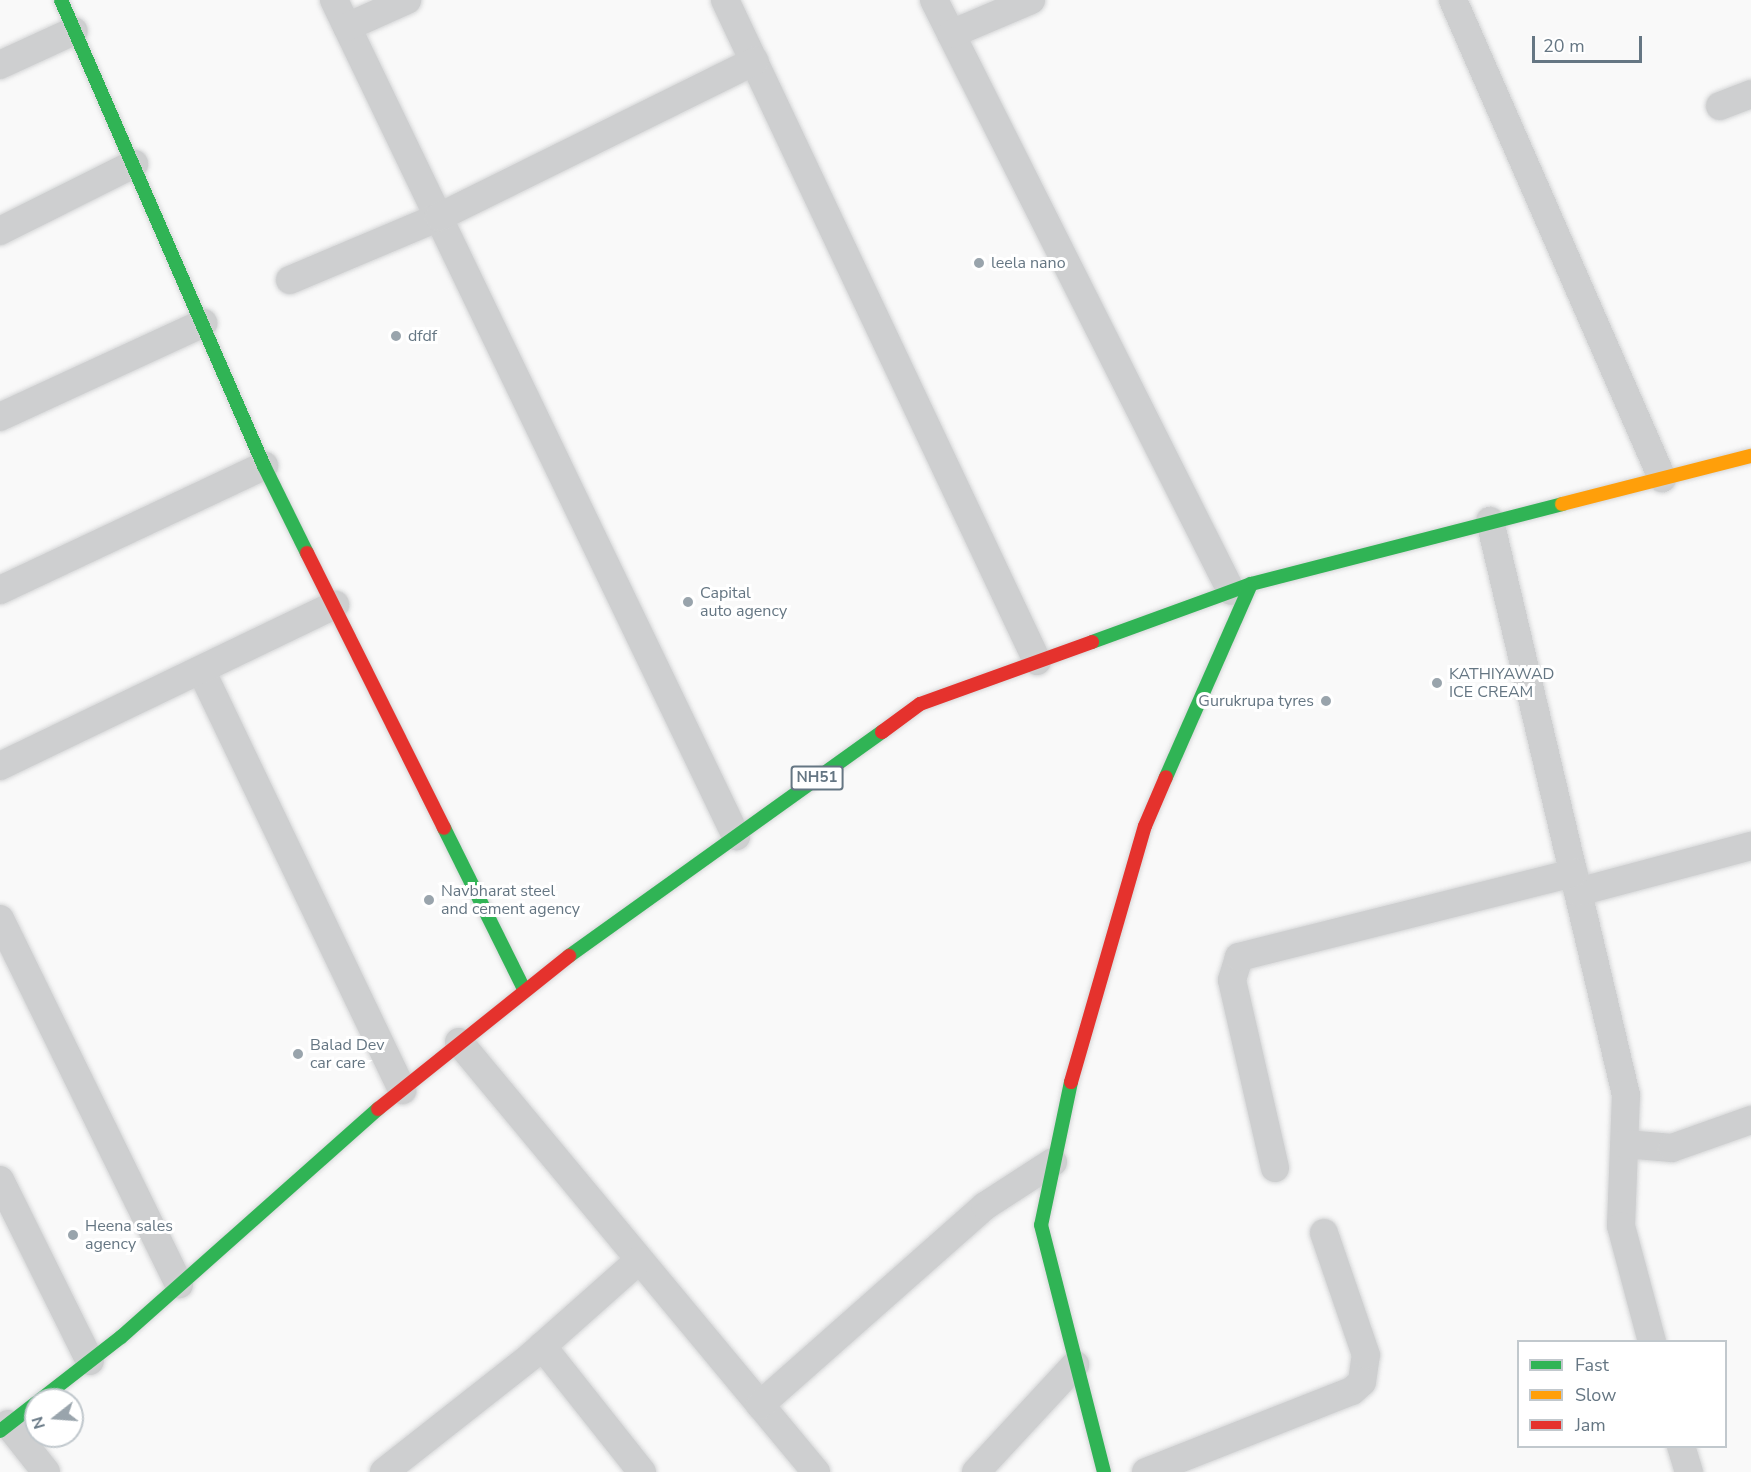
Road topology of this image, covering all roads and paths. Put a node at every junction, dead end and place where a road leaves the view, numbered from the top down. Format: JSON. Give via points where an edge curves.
{"nodes":[{"id":1,"x":61,"y":0,"type":"edge"},
{"id":2,"x":334,"y":0,"type":"edge"},
{"id":3,"x":407,"y":0,"type":"edge"},
{"id":4,"x":725,"y":0,"type":"edge"},
{"id":5,"x":934,"y":0,"type":"edge"},
{"id":6,"x":1031,"y":0,"type":"edge"},
{"id":7,"x":1453,"y":0,"type":"edge"},
{"id":8,"x":347,"y":27,"type":"junction"},
{"id":9,"x":74,"y":31,"type":"junction"},
{"id":10,"x":951,"y":34,"type":"junction"},
{"id":11,"x":754,"y":61,"type":"junction"},
{"id":12,"x":0,"y":65,"type":"edge"},
{"id":13,"x":1751,"y":94,"type":"edge"},
{"id":14,"x":1720,"y":106,"type":"dead end"},
{"id":15,"x":134,"y":164,"type":"junction"},
{"id":16,"x":439,"y":217,"type":"junction"},
{"id":17,"x":0,"y":231,"type":"edge"},
{"id":18,"x":290,"y":280,"type":"dead end"},
{"id":19,"x":204,"y":323,"type":"junction"},
{"id":20,"x":0,"y":417,"type":"edge"},
{"id":21,"x":1751,"y":456,"type":"edge"},
{"id":22,"x":264,"y":466,"type":"junction"},
{"id":23,"x":1662,"y":478,"type":"junction"},
{"id":24,"x":1490,"y":520,"type":"junction"},
{"id":25,"x":1241,"y":587,"type":"junction"},
{"id":26,"x":0,"y":590,"type":"edge"},
{"id":27,"x":335,"y":605,"type":"junction"},
{"id":28,"x":1037,"y":661,"type":"junction"},
{"id":29,"x":201,"y":670,"type":"junction"},
{"id":30,"x":0,"y":766,"type":"edge"},
{"id":31,"x":736,"y":836,"type":"junction"},
{"id":32,"x":1751,"y":846,"type":"edge"},
{"id":33,"x":1576,"y":883,"type":"junction"},
{"id":34,"x":0,"y":918,"type":"edge"},
{"id":35,"x":524,"y":989,"type":"junction"},
{"id":36,"x":459,"y":1042,"type":"junction"},
{"id":37,"x":402,"y":1090,"type":"junction"},
{"id":38,"x":1751,"y":1120,"type":"edge"},
{"id":39,"x":1625,"y":1144,"type":"junction"},
{"id":40,"x":1053,"y":1162,"type":"junction"},
{"id":41,"x":1275,"y":1168,"type":"dead end"},
{"id":42,"x":0,"y":1180,"type":"edge"},
{"id":43,"x":1324,"y":1233,"type":"dead end"},
{"id":44,"x":638,"y":1261,"type":"junction"},
{"id":45,"x":179,"y":1285,"type":"junction"},
{"id":46,"x":1652,"y":1340,"type":"edge"},
{"id":47,"x":542,"y":1346,"type":"junction"},
{"id":48,"x":90,"y":1361,"type":"junction"},
{"id":49,"x":1075,"y":1365,"type":"junction"},
{"id":50,"x":55,"y":1388,"type":"edge"},
{"id":51,"x":760,"y":1405,"type":"junction"},
{"id":52,"x":24,"y":1412,"type":"edge"},
{"id":53,"x":4,"y":1427,"type":"edge"},
{"id":54,"x":1682,"y":1448,"type":"edge"},
{"id":55,"x":46,"y":1472,"type":"edge"},
{"id":56,"x":384,"y":1472,"type":"edge"},
{"id":57,"x":642,"y":1472,"type":"edge"},
{"id":58,"x":816,"y":1472,"type":"edge"},
{"id":59,"x":976,"y":1472,"type":"edge"},
{"id":60,"x":1104,"y":1472,"type":"edge"},
{"id":61,"x":1146,"y":1472,"type":"edge"},
{"id":62,"x":1689,"y":1472,"type":"edge"}],
"edges":[{"from":1,"to":9,"type":"main road"},
{"from":2,"to":8,"type":"street"},
{"from":3,"to":8,"type":"street"},
{"from":4,"to":11,"type":"street"},
{"from":5,"to":10,"type":"street"},
{"from":6,"to":10,"type":"street"},
{"from":7,"to":23,"type":"street"},
{"from":8,"to":16,"type":"street"},
{"from":9,"to":12,"type":"street"},
{"from":9,"to":15,"type":"main road"},
{"from":10,"to":25,"type":"street"},
{"from":11,"to":16,"type":"street"},
{"from":11,"to":28,"type":"street"},
{"from":13,"to":14,"type":"street"},
{"from":15,"to":17,"type":"street"},
{"from":15,"to":19,"type":"main road"},
{"from":16,"to":18,"type":"street"},
{"from":16,"to":31,"type":"street"},
{"from":19,"to":20,"type":"street"},
{"from":19,"to":22,"type":"main road"},
{"from":21,"to":23,"type":"main road","number":"NH51"},
{"from":22,"to":26,"type":"street"},
{"from":22,"to":27,"type":"main road"},
{"from":23,"to":24,"type":"main road","number":"NH51"},
{"from":24,"to":25,"type":"main road","number":"NH51"},
{"from":24,"to":33,"type":"street"},
{"from":25,"to":28,"type":"main road","number":"NH51"},
{"from":25,"to":40,"type":"main road","via":[[1145,826],[1064,1107]]},
{"from":27,"to":29,"type":"street"},
{"from":27,"to":35,"type":"main road"},
{"from":28,"to":31,"type":"main road","number":"NH51","via":[[920,704]]},
{"from":29,"to":30,"type":"street"},
{"from":29,"to":37,"type":"street"},
{"from":31,"to":35,"type":"main road","number":"NH51"},
{"from":32,"to":33,"type":"street"},
{"from":33,"to":39,"type":"street","via":[[1626,1095]]},
{"from":33,"to":41,"type":"street","via":[[1239,957],[1232,980]]},
{"from":34,"to":45,"type":"street"},
{"from":35,"to":36,"type":"main road","number":"NH51"},
{"from":36,"to":37,"type":"main road","number":"NH51"},
{"from":36,"to":44,"type":"street"},
{"from":37,"to":45,"type":"main road","number":"NH51"},
{"from":38,"to":39,"type":"street","via":[[1672,1148]]},
{"from":39,"to":46,"type":"street","via":[[1621,1226]]},
{"from":40,"to":49,"type":"main road","via":[[1041,1225]]},
{"from":40,"to":51,"type":"street","via":[[985,1206]]},
{"from":42,"to":48,"type":"street"},
{"from":43,"to":61,"type":"street","via":[[1366,1355],[1362,1382],[1352,1391]]},
{"from":44,"to":47,"type":"street"},
{"from":44,"to":51,"type":"street"},
{"from":45,"to":48,"type":"main road","number":"NH51"},
{"from":47,"to":56,"type":"street"},
{"from":47,"to":57,"type":"street"},
{"from":48,"to":50,"type":"main road","number":"NH51"},
{"from":49,"to":59,"type":"street"},
{"from":49,"to":60,"type":"main road"},
{"from":51,"to":58,"type":"street"},
{"from":52,"to":53,"type":"main road"},
{"from":53,"to":55,"type":"street"},
{"from":54,"to":62,"type":"street"}]}
